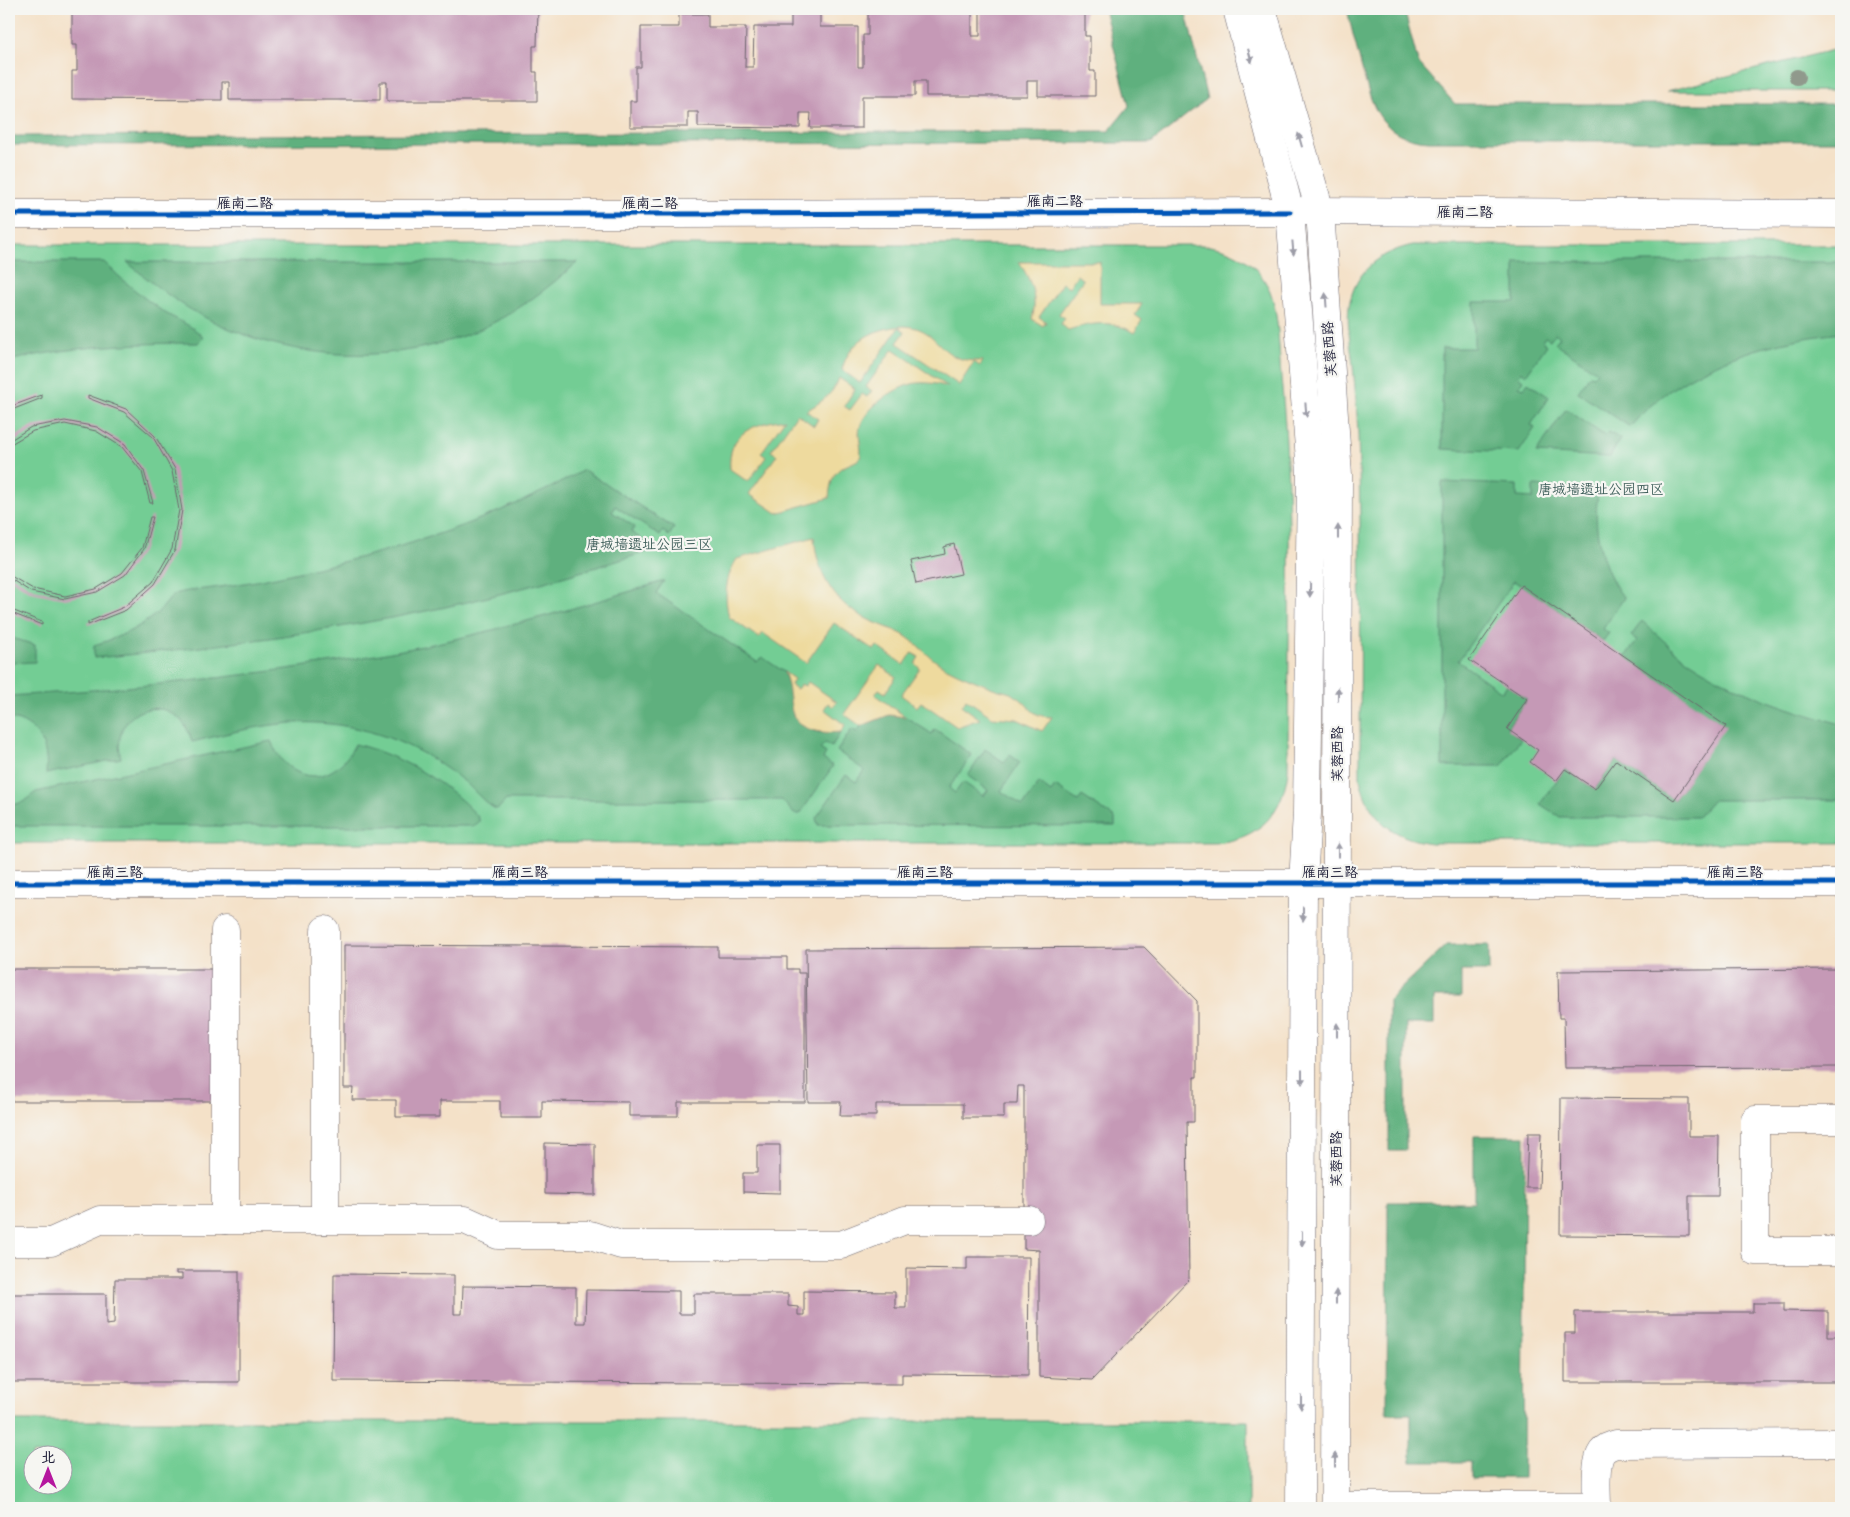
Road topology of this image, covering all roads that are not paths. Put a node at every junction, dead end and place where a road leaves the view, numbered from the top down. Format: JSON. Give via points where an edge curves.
{"nodes":[{"id":1,"x":1237,"y":9,"type":"edge"},
{"id":2,"x":1262,"y":9,"type":"edge"},
{"id":3,"x":1320,"y":211,"type":"junction"},
{"id":4,"x":1290,"y":212,"type":"junction"},
{"id":5,"x":9,"y":214,"type":"edge"},
{"id":6,"x":1841,"y":214,"type":"edge"},
{"id":7,"x":9,"y":883,"type":"edge"},
{"id":8,"x":1303,"y":883,"type":"junction"},
{"id":9,"x":1338,"y":883,"type":"junction"},
{"id":10,"x":1841,"y":883,"type":"edge"},
{"id":11,"x":225,"y":930,"type":"dead end"},
{"id":12,"x":325,"y":930,"type":"dead end"},
{"id":13,"x":1841,"y":1120,"type":"edge"},
{"id":14,"x":225,"y":1220,"type":"junction"},
{"id":15,"x":325,"y":1220,"type":"junction"},
{"id":16,"x":1029,"y":1220,"type":"dead end"},
{"id":17,"x":9,"y":1242,"type":"edge"},
{"id":18,"x":1841,"y":1251,"type":"edge"},
{"id":19,"x":1841,"y":1443,"type":"edge"},
{"id":20,"x":1335,"y":1507,"type":"edge"},
{"id":21,"x":1597,"y":1507,"type":"edge"},
{"id":22,"x":1300,"y":1508,"type":"edge"}],
"edges":[{"from":1,"to":4,"type":"main road","name":"芙蓉西路","one_way":true},
{"from":3,"to":2,"type":"main road","name":"芙蓉西路","one_way":true},
{"from":3,"to":4,"type":"main road","name":"雁南二路"},
{"from":3,"to":6,"type":"main road","name":"雁南二路"},
{"from":9,"to":3,"type":"main road","name":"芙蓉西路","one_way":true,"via":[[1338,475]]},
{"from":4,"to":5,"type":"main road","name":"雁南二路"},
{"from":4,"to":8,"type":"main road","name":"芙蓉西路","one_way":true,"via":[[1311,472]]},
{"from":7,"to":8,"type":"main road","name":"雁南三路"},
{"from":8,"to":9,"type":"main road","name":"雁南三路"},
{"from":8,"to":22,"type":"main road","name":"芙蓉西路","one_way":true},
{"from":9,"to":10,"type":"main road","name":"雁南三路"},
{"from":20,"to":9,"type":"main road","name":"芙蓉西路","one_way":true},
{"from":11,"to":14,"type":"main road"},
{"from":12,"to":15,"type":"main road"},
{"from":13,"to":18,"type":"main road","via":[[1755,1120],[1755,1251]]},
{"from":14,"to":15,"type":"main road"},
{"from":14,"to":17,"type":"main road","via":[[100,1220],[51,1242]]},
{"from":15,"to":16,"type":"main road","via":[[465,1220],[498,1235],[590,1235],[621,1245],[841,1245],[905,1220]]},
{"from":19,"to":21,"type":"main road","via":[[1616,1444],[1607,1447],[1598,1461]]},
{"from":20,"to":21,"type":"main road"}]}
